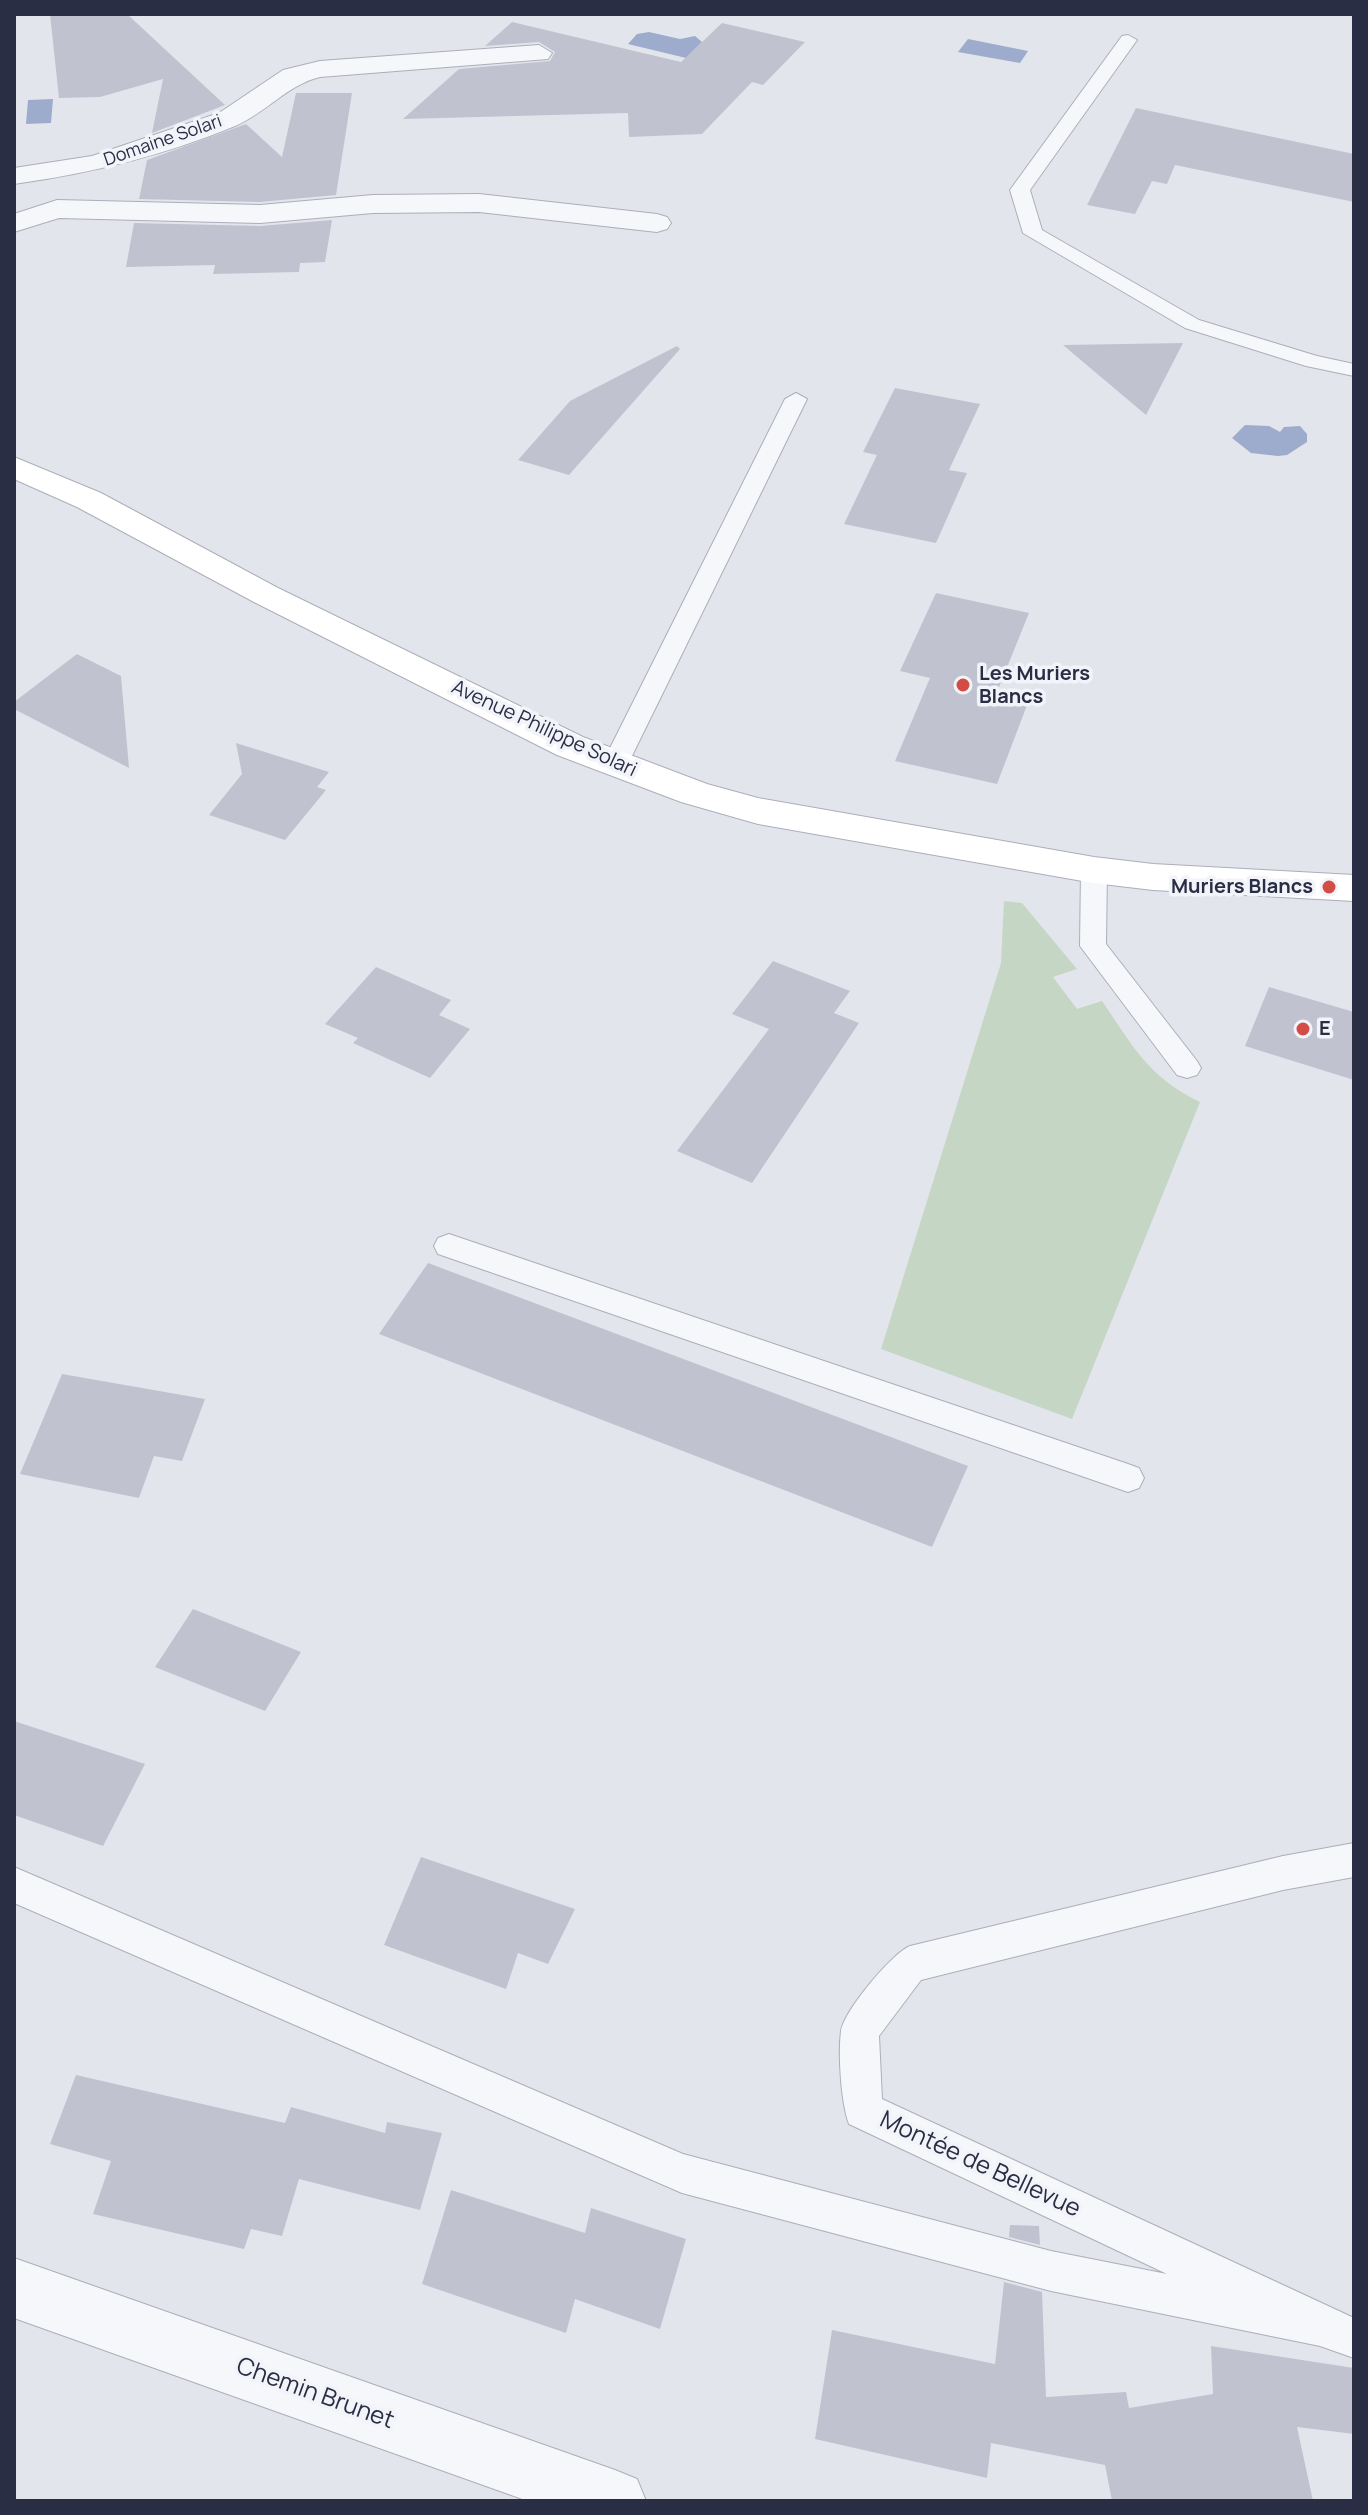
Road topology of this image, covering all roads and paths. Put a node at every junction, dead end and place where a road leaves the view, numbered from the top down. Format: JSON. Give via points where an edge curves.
{"nodes":[{"id":1,"x":1128,"y":40,"type":"dead end"},
{"id":2,"x":539,"y":53,"type":"dead end"},
{"id":3,"x":14,"y":176,"type":"edge"},
{"id":4,"x":14,"y":223,"type":"edge"},
{"id":5,"x":657,"y":223,"type":"dead end"},
{"id":6,"x":1354,"y":370,"type":"edge"},
{"id":7,"x":796,"y":399,"type":"dead end"},
{"id":8,"x":14,"y":467,"type":"edge"},
{"id":9,"x":615,"y":764,"type":"junction"},
{"id":10,"x":1094,"y":870,"type":"junction"},
{"id":11,"x":1354,"y":888,"type":"edge"},
{"id":12,"x":1187,"y":1068,"type":"dead end"},
{"id":13,"x":449,"y":1246,"type":"dead end"},
{"id":14,"x":1128,"y":1478,"type":"dead end"},
{"id":15,"x":1354,"y":1860,"type":"edge"},
{"id":16,"x":14,"y":1885,"type":"edge"},
{"id":17,"x":14,"y":2288,"type":"edge"},
{"id":18,"x":1337,"y":2332,"type":"edge"},
{"id":19,"x":615,"y":2501,"type":"edge"}],
"edges":[{"from":1,"to":6,"type":"lane","via":[[1020,190],[1033,233],[1192,324]]},
{"from":2,"to":3,"type":"street","name":"Domaine Solari","via":[[320,69],[292,76],[229,119],[96,164]]},
{"from":4,"to":5,"type":"street","via":[[57,209],[260,214],[373,204],[479,203]]},
{"from":7,"to":9,"type":"lane"},
{"from":8,"to":9,"type":"main road","name":"Avenue Philippe Solari"},
{"from":9,"to":10,"type":"main road","name":"Avenue Philippe Solari","via":[[758,811]]},
{"from":10,"to":11,"type":"main road","name":"Avenue Philippe Solari"},
{"from":10,"to":12,"type":"lane","via":[[1093,946]]},
{"from":13,"to":14,"type":"lane"},
{"from":15,"to":18,"type":"lane","name":"Montée de Bellevue","via":[[910,1964],[860,2030],[863,2110]]},
{"from":16,"to":18,"type":"lane","via":[[682,2173],[1051,2271]]},
{"from":17,"to":19,"type":"street","name":"Chemin Brunet"}]}
